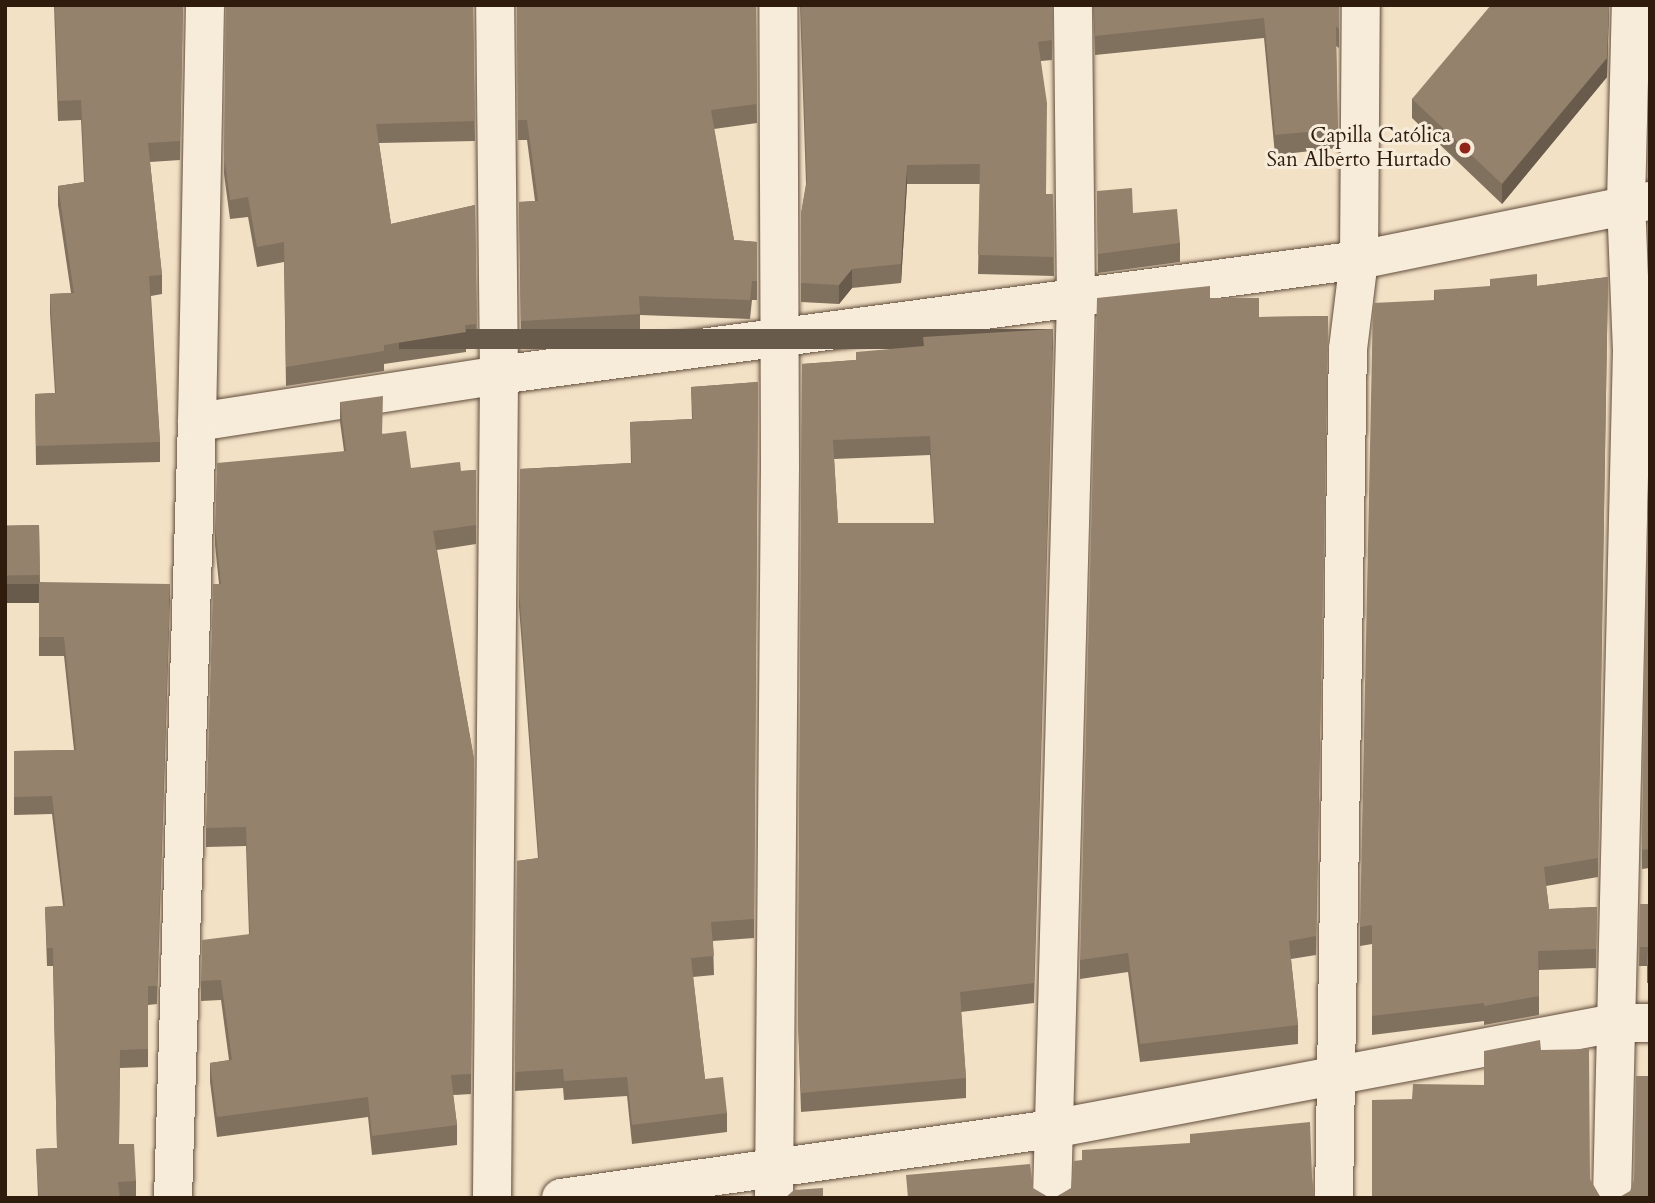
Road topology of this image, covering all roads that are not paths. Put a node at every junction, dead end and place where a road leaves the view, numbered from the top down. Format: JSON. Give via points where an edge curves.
{"nodes":[{"id":1,"x":205,"y":5,"type":"edge"},
{"id":2,"x":495,"y":5,"type":"edge"},
{"id":3,"x":778,"y":5,"type":"edge"},
{"id":4,"x":1073,"y":5,"type":"edge"},
{"id":5,"x":1361,"y":5,"type":"edge"},
{"id":6,"x":1631,"y":5,"type":"edge"},
{"id":7,"x":1638,"y":202,"type":"edge"},
{"id":8,"x":1359,"y":260,"type":"junction"},
{"id":9,"x":1076,"y":300,"type":"junction"},
{"id":10,"x":780,"y":338,"type":"junction"},
{"id":11,"x":499,"y":375,"type":"junction"},
{"id":12,"x":197,"y":422,"type":"junction"},
{"id":13,"x":1632,"y":1023,"type":"edge"},
{"id":14,"x":1338,"y":1073,"type":"junction"},
{"id":15,"x":1052,"y":1129,"type":"junction"},
{"id":16,"x":774,"y":1183,"type":"edge"},
{"id":17,"x":173,"y":1198,"type":"edge"},
{"id":18,"x":492,"y":1198,"type":"edge"},
{"id":19,"x":561,"y":1198,"type":"edge"},
{"id":20,"x":1052,"y":1198,"type":"edge"},
{"id":21,"x":1334,"y":1198,"type":"edge"},
{"id":22,"x":1612,"y":1198,"type":"edge"}],
"edges":[{"from":1,"to":12,"type":"street"},
{"from":2,"to":11,"type":"street"},
{"from":3,"to":10,"type":"street"},
{"from":4,"to":9,"type":"street"},
{"from":5,"to":8,"type":"street"},
{"from":6,"to":7,"type":"street"},
{"from":7,"to":8,"type":"street"},
{"from":7,"to":13,"type":"street","via":[[1632,351]]},
{"from":8,"to":9,"type":"street"},
{"from":8,"to":14,"type":"street","via":[[1348,349]]},
{"from":9,"to":10,"type":"street"},
{"from":9,"to":15,"type":"street"},
{"from":10,"to":11,"type":"street"},
{"from":10,"to":16,"type":"street"},
{"from":11,"to":12,"type":"street"},
{"from":11,"to":18,"type":"street"},
{"from":12,"to":17,"type":"street"},
{"from":13,"to":14,"type":"street"},
{"from":13,"to":22,"type":"street"},
{"from":14,"to":15,"type":"street"},
{"from":14,"to":21,"type":"street"},
{"from":15,"to":16,"type":"street"},
{"from":15,"to":20,"type":"street"},
{"from":16,"to":19,"type":"street"}]}
